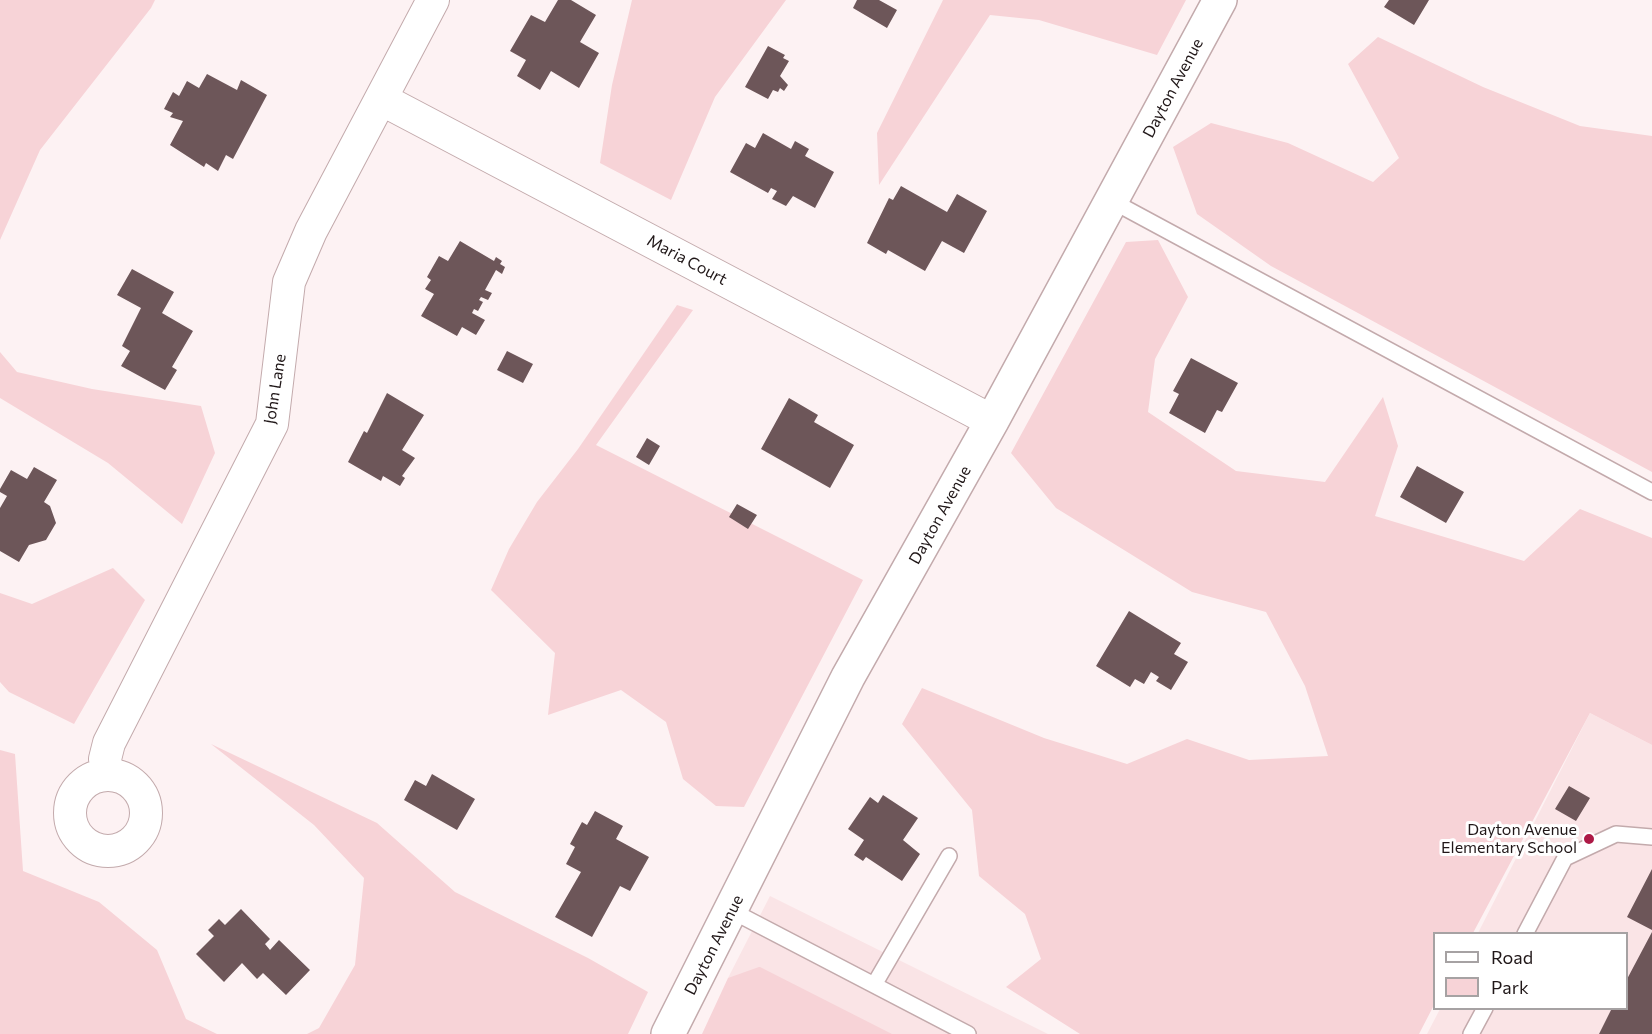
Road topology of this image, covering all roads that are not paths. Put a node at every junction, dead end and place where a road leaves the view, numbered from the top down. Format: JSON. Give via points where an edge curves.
{"nodes":[{"id":1,"x":433,"y":0,"type":"edge"},
{"id":2,"x":1220,"y":0,"type":"edge"},
{"id":3,"x":381,"y":99,"type":"junction"},
{"id":4,"x":1112,"y":201,"type":"junction"},
{"id":5,"x":992,"y":421,"type":"junction"},
{"id":6,"x":1652,"y":492,"type":"edge"},
{"id":7,"x":108,"y":775,"type":"dead end"},
{"id":8,"x":1652,"y":837,"type":"edge"},
{"id":9,"x":949,"y":856,"type":"dead end"},
{"id":10,"x":732,"y":911,"type":"junction"},
{"id":11,"x":1526,"y":932,"type":"edge"},
{"id":12,"x":874,"y":985,"type":"junction"},
{"id":13,"x":1484,"y":1010,"type":"edge"},
{"id":14,"x":668,"y":1034,"type":"edge"},
{"id":15,"x":968,"y":1034,"type":"edge"},
{"id":16,"x":1472,"y":1034,"type":"edge"}],
"edges":[{"from":1,"to":3,"type":"street","name":"John Lane"},
{"from":2,"to":4,"type":"street","name":"Dayton Avenue"},
{"from":3,"to":5,"type":"street","name":"Maria Court"},
{"from":3,"to":7,"type":"street","name":"John Lane","via":[[311,231],[289,282],[272,424],[109,743],[105,759]]},
{"from":4,"to":5,"type":"street","name":"Dayton Avenue"},
{"from":4,"to":6,"type":"lane"},
{"from":5,"to":10,"type":"street","name":"Dayton Avenue","via":[[848,677]]},
{"from":8,"to":11,"type":"lane","via":[[1616,834],[1565,858]]},
{"from":9,"to":12,"type":"lane"},
{"from":10,"to":12,"type":"lane"},
{"from":10,"to":14,"type":"street","name":"Dayton Avenue"},
{"from":12,"to":15,"type":"lane"},
{"from":13,"to":16,"type":"lane"}]}
